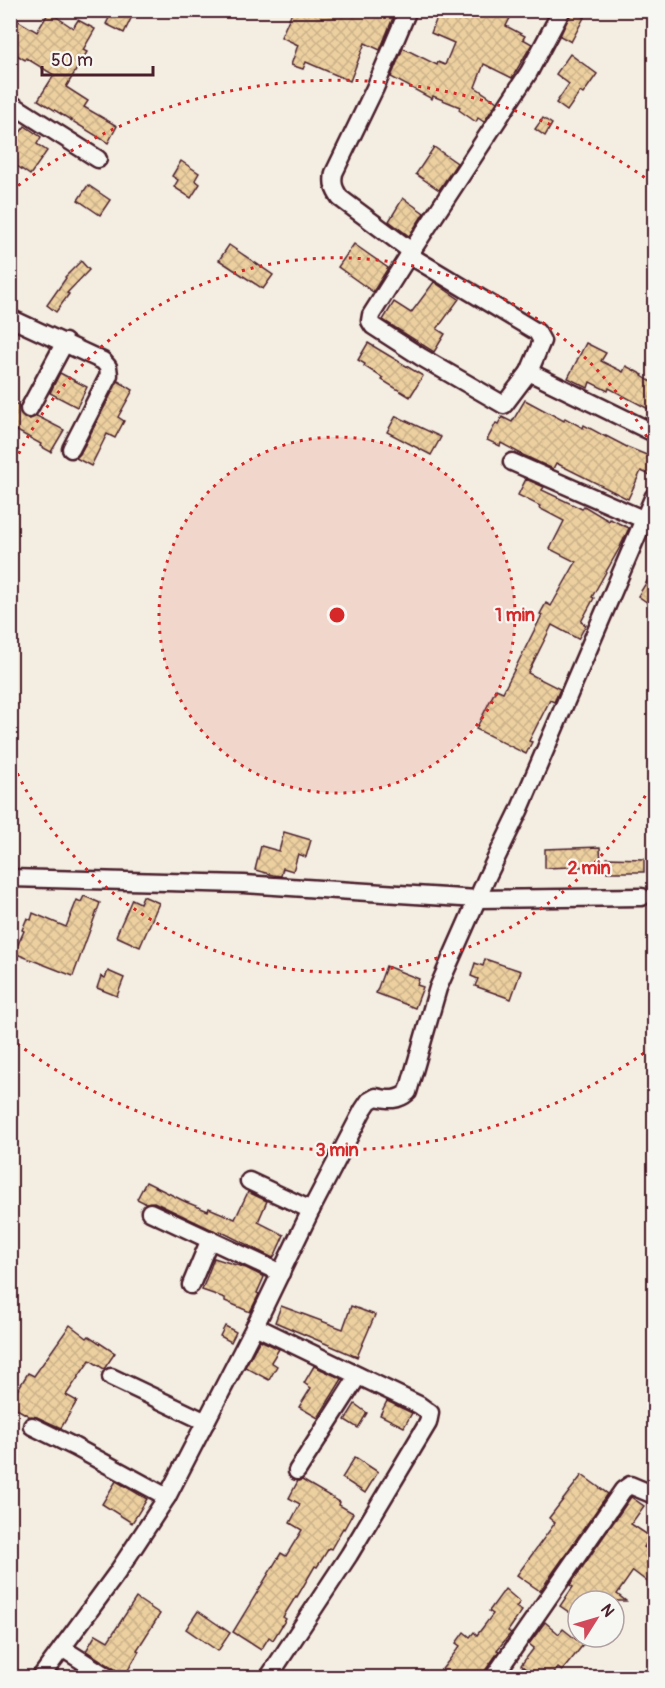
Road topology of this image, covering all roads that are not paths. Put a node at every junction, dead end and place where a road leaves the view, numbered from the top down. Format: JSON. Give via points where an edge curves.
{"nodes":[{"id":1,"x":408,"y":10,"type":"edge"},
{"id":2,"x":562,"y":10,"type":"edge"},
{"id":3,"x":10,"y":103,"type":"edge"},
{"id":4,"x":98,"y":159,"type":"dead end"},
{"id":5,"x":409,"y":255,"type":"junction"},
{"id":6,"x":10,"y":318,"type":"edge"},
{"id":7,"x":65,"y":342,"type":"junction"},
{"id":8,"x":529,"y":372,"type":"junction"},
{"id":9,"x":29,"y":409,"type":"dead end"},
{"id":10,"x":654,"y":433,"type":"edge"},
{"id":11,"x":70,"y":449,"type":"dead end"},
{"id":12,"x":512,"y":462,"type":"dead end"},
{"id":13,"x":654,"y":496,"type":"edge"},
{"id":14,"x":645,"y":520,"type":"junction"},
{"id":15,"x":10,"y":878,"type":"edge"},
{"id":16,"x":642,"y":897,"type":"dead end"},
{"id":17,"x":477,"y":899,"type":"junction"},
{"id":18,"x":249,"y":1181,"type":"dead end"},
{"id":19,"x":311,"y":1209,"type":"junction"},
{"id":20,"x":150,"y":1212,"type":"dead end"},
{"id":21,"x":210,"y":1239,"type":"junction"},
{"id":22,"x":281,"y":1273,"type":"junction"},
{"id":23,"x":191,"y":1285,"type":"dead end"},
{"id":24,"x":255,"y":1326,"type":"junction"},
{"id":25,"x":358,"y":1376,"type":"junction"},
{"id":26,"x":111,"y":1377,"type":"dead end"},
{"id":27,"x":206,"y":1422,"type":"junction"},
{"id":28,"x":32,"y":1426,"type":"dead end"},
{"id":29,"x":297,"y":1471,"type":"dead end"},
{"id":30,"x":654,"y":1495,"type":"edge"},
{"id":31,"x":167,"y":1497,"type":"junction"},
{"id":32,"x":62,"y":1648,"type":"junction"},
{"id":33,"x":40,"y":1677,"type":"edge"},
{"id":34,"x":109,"y":1677,"type":"edge"},
{"id":35,"x":268,"y":1677,"type":"edge"},
{"id":36,"x":493,"y":1677,"type":"edge"}],
"edges":[{"from":1,"to":5,"type":"street","via":[[334,173],[333,187],[340,198],[407,248]]},
{"from":2,"to":5,"type":"street","via":[[529,72]]},
{"from":3,"to":4,"type":"street"},
{"from":5,"to":8,"type":"street","via":[[537,332],[542,341]]},
{"from":5,"to":8,"type":"street","via":[[371,315],[373,326],[504,405]]},
{"from":6,"to":7,"type":"street"},
{"from":7,"to":9,"type":"street"},
{"from":7,"to":11,"type":"street","via":[[103,361],[109,375]]},
{"from":8,"to":10,"type":"street"},
{"from":12,"to":14,"type":"street"},
{"from":13,"to":14,"type":"street"},
{"from":14,"to":17,"type":"street"},
{"from":15,"to":17,"type":"street","via":[[244,884]]},
{"from":16,"to":17,"type":"street"},
{"from":17,"to":19,"type":"street","via":[[438,988],[408,1092],[402,1098],[376,1097],[369,1101]]},
{"from":18,"to":19,"type":"street"},
{"from":19,"to":22,"type":"street"},
{"from":20,"to":21,"type":"street"},
{"from":21,"to":22,"type":"street"},
{"from":21,"to":23,"type":"street"},
{"from":22,"to":24,"type":"street"},
{"from":24,"to":25,"type":"street"},
{"from":24,"to":27,"type":"street"},
{"from":25,"to":29,"type":"street"},
{"from":25,"to":35,"type":"street","via":[[419,1405],[430,1413],[428,1423],[349,1555]]},
{"from":26,"to":27,"type":"street"},
{"from":27,"to":31,"type":"street"},
{"from":28,"to":31,"type":"street"},
{"from":30,"to":36,"type":"street","via":[[630,1485],[623,1490]]},
{"from":31,"to":32,"type":"street"},
{"from":32,"to":33,"type":"street"},
{"from":32,"to":34,"type":"street"}]}
